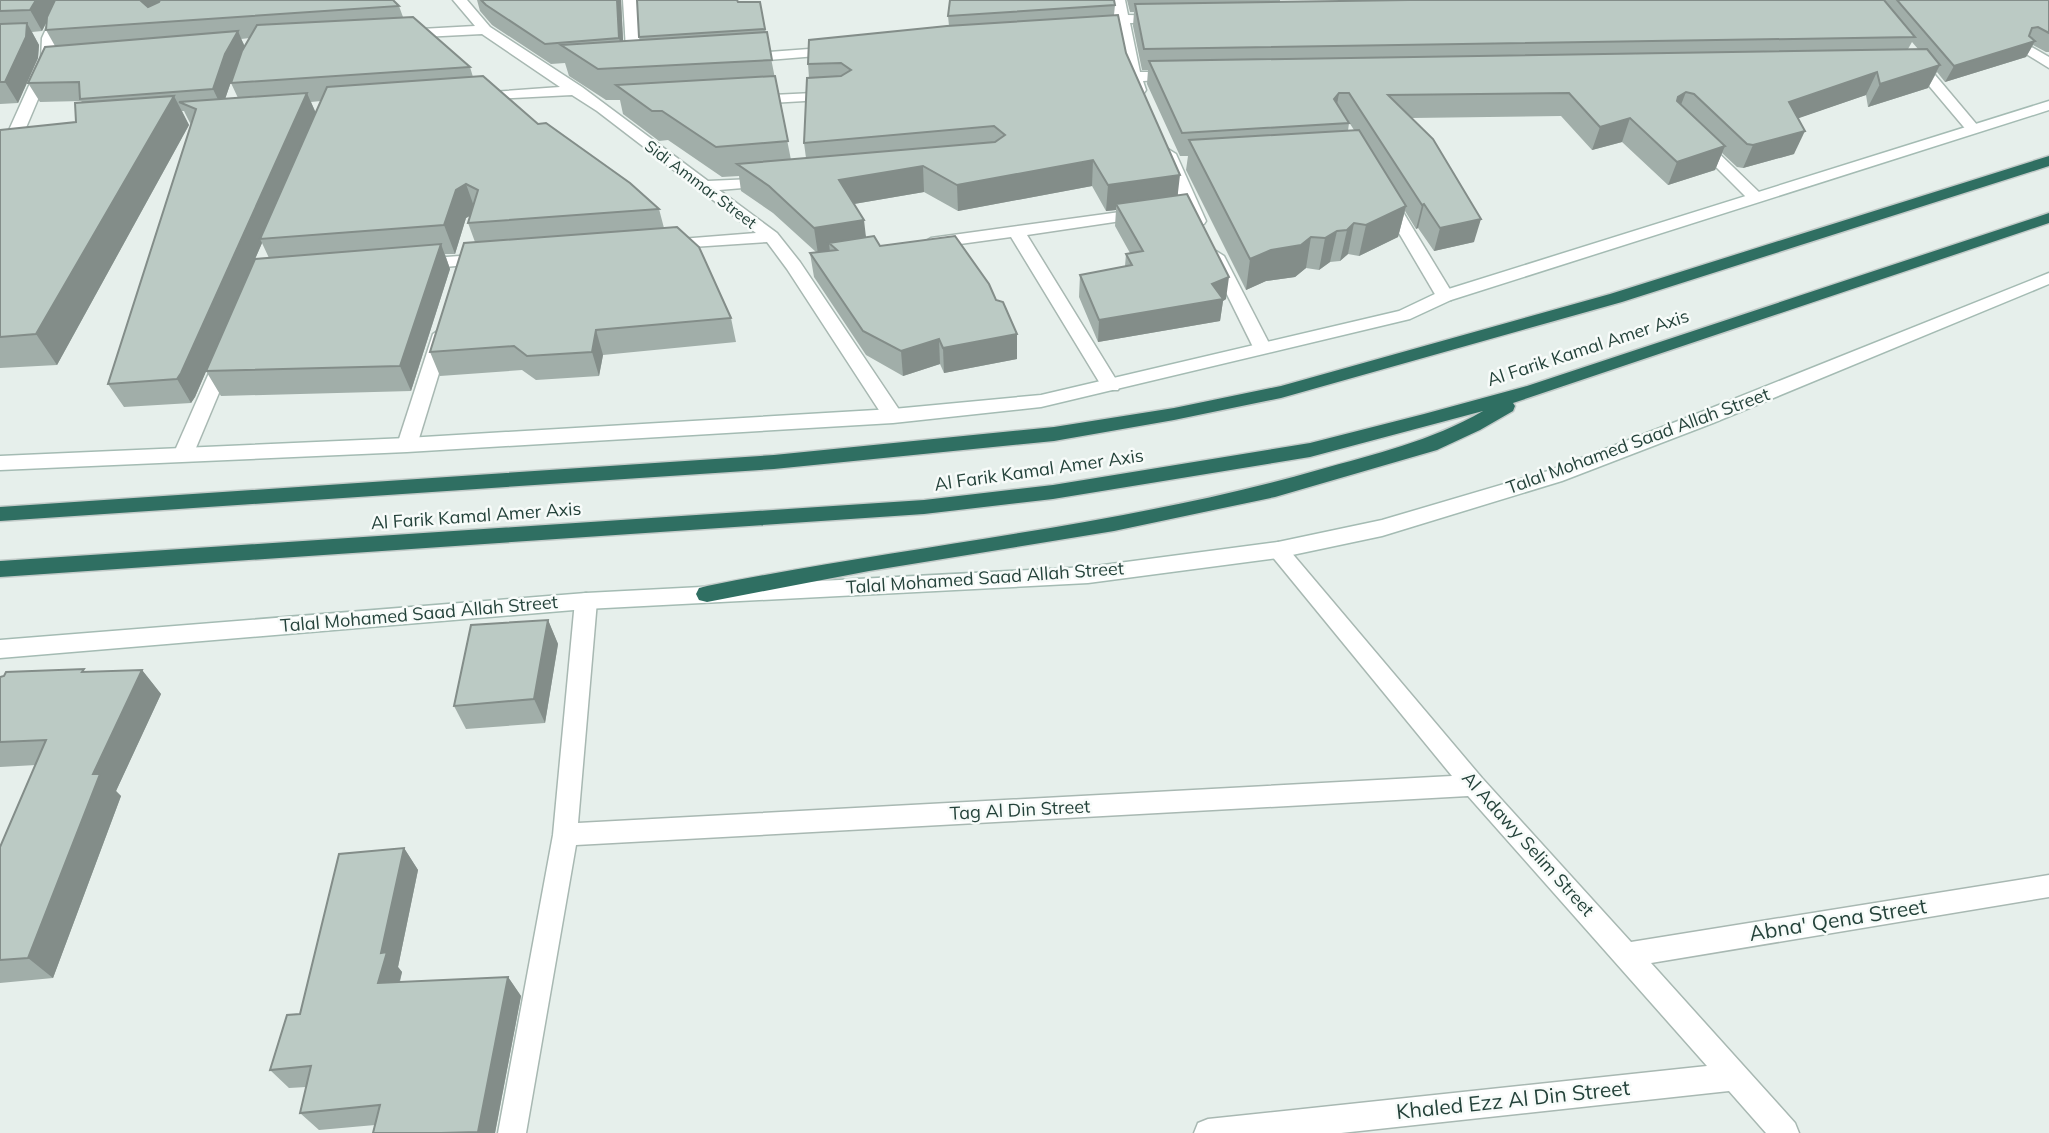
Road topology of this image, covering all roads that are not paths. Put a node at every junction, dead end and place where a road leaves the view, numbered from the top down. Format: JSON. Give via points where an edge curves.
{"nodes":[{"id":1,"x":66,"y":0,"type":"edge"},
{"id":2,"x":630,"y":0,"type":"edge"},
{"id":3,"x":1118,"y":0,"type":"edge"},
{"id":4,"x":462,"y":3,"type":"edge"},
{"id":5,"x":488,"y":4,"type":"edge"},
{"id":6,"x":1177,"y":18,"type":"edge"},
{"id":7,"x":1119,"y":28,"type":"junction"},
{"id":8,"x":485,"y":30,"type":"junction"},
{"id":9,"x":393,"y":35,"type":"edge"},
{"id":10,"x":1903,"y":46,"type":"edge"},
{"id":11,"x":2028,"y":49,"type":"edge"},
{"id":12,"x":852,"y":50,"type":"edge"},
{"id":13,"x":729,"y":58,"type":"edge"},
{"id":14,"x":2049,"y":64,"type":"edge"},
{"id":15,"x":635,"y":65,"type":"edge"},
{"id":16,"x":572,"y":69,"type":"edge"},
{"id":17,"x":548,"y":71,"type":"junction"},
{"id":18,"x":1189,"y":76,"type":"edge"},
{"id":19,"x":1134,"y":77,"type":"junction"},
{"id":20,"x":577,"y":90,"type":"junction"},
{"id":21,"x":844,"y":95,"type":"edge"},
{"id":22,"x":467,"y":97,"type":"edge"},
{"id":23,"x":736,"y":101,"type":"edge"},
{"id":24,"x":1145,"y":102,"type":"edge"},
{"id":25,"x":2049,"y":105,"type":"edge"},
{"id":26,"x":629,"y":107,"type":"edge"},
{"id":27,"x":602,"y":108,"type":"junction"},
{"id":28,"x":1973,"y":129,"type":"junction"},
{"id":29,"x":0,"y":131,"type":"edge"},
{"id":30,"x":1688,"y":131,"type":"edge"},
{"id":31,"x":1161,"y":139,"type":"edge"},
{"id":32,"x":2049,"y":161,"type":"edge"},
{"id":33,"x":789,"y":179,"type":"edge"},
{"id":34,"x":706,"y":187,"type":"junction"},
{"id":35,"x":1381,"y":188,"type":"edge"},
{"id":36,"x":1755,"y":197,"type":"junction"},
{"id":37,"x":1178,"y":209,"type":"junction"},
{"id":38,"x":2049,"y":218,"type":"edge"},
{"id":39,"x":1016,"y":231,"type":"junction"},
{"id":40,"x":771,"y":237,"type":"junction"},
{"id":41,"x":471,"y":240,"type":"edge"},
{"id":42,"x":912,"y":246,"type":"edge"},
{"id":43,"x":646,"y":247,"type":"edge"},
{"id":44,"x":507,"y":258,"type":"edge"},
{"id":45,"x":397,"y":266,"type":"edge"},
{"id":46,"x":463,"y":267,"type":"junction"},
{"id":47,"x":2049,"y":278,"type":"edge"},
{"id":48,"x":1446,"y":296,"type":"junction"},
{"id":49,"x":449,"y":314,"type":"edge"},
{"id":50,"x":233,"y":340,"type":"edge"},
{"id":51,"x":1262,"y":347,"type":"junction"},
{"id":52,"x":1111,"y":386,"type":"junction"},
{"id":53,"x":1533,"y":391,"type":"junction"},
{"id":54,"x":893,"y":416,"type":"junction"},
{"id":55,"x":407,"y":445,"type":"junction"},
{"id":56,"x":183,"y":455,"type":"junction"},
{"id":57,"x":0,"y":463,"type":"edge"},
{"id":58,"x":0,"y":514,"type":"edge"},
{"id":59,"x":1278,"y":550,"type":"junction"},
{"id":60,"x":0,"y":569,"type":"edge"},
{"id":61,"x":707,"y":594,"type":"junction"},
{"id":62,"x":586,"y":601,"type":"junction"},
{"id":63,"x":0,"y":649,"type":"edge"},
{"id":64,"x":1474,"y":785,"type":"junction"},
{"id":65,"x":565,"y":835,"type":"junction"},
{"id":66,"x":2049,"y":886,"type":"edge"},
{"id":67,"x":1628,"y":956,"type":"junction"},
{"id":68,"x":1734,"y":1077,"type":"junction"},
{"id":69,"x":512,"y":1133,"type":"edge"},
{"id":70,"x":1208,"y":1133,"type":"edge"},
{"id":71,"x":1785,"y":1133,"type":"edge"}],
"edges":[{"from":1,"to":29,"type":"street","via":[[43,38],[55,59],[23,129]]},
{"from":2,"to":15,"type":"street"},
{"from":3,"to":7,"type":"street"},
{"from":4,"to":5,"type":"street"},
{"from":4,"to":8,"type":"street","name":"Sidi Ammar Street"},
{"from":6,"to":7,"type":"street"},
{"from":7,"to":19,"type":"street"},
{"from":8,"to":9,"type":"street"},
{"from":8,"to":17,"type":"street","name":"Sidi Ammar Street"},
{"from":10,"to":28,"type":"street","via":[[1911,65]]},
{"from":11,"to":14,"type":"street"},
{"from":12,"to":13,"type":"street"},
{"from":16,"to":17,"type":"street"},
{"from":17,"to":20,"type":"street","name":"Sidi Ammar Street"},
{"from":18,"to":19,"type":"street"},
{"from":19,"to":24,"type":"street"},
{"from":20,"to":22,"type":"street"},
{"from":20,"to":27,"type":"street","name":"Sidi Ammar Street"},
{"from":21,"to":23,"type":"street"},
{"from":25,"to":28,"type":"street"},
{"from":26,"to":27,"type":"street"},
{"from":27,"to":34,"type":"street","name":"Sidi Ammar Street"},
{"from":28,"to":36,"type":"street"},
{"from":30,"to":36,"type":"street"},
{"from":31,"to":37,"type":"street","via":[[1179,163]]},
{"from":32,"to":58,"type":"highway","name":"Al Farik Kamal Amer Axis","via":[[1616,298],[1281,392],[1174,414],[1054,434],[774,462]]},
{"from":33,"to":34,"type":"street"},
{"from":34,"to":40,"type":"street","name":"Sidi Ammar Street"},
{"from":35,"to":48,"type":"street"},
{"from":36,"to":48,"type":"street"},
{"from":37,"to":39,"type":"street"},
{"from":37,"to":51,"type":"street","via":[[1206,236]]},
{"from":38,"to":53,"type":"highway","name":"Al Farik Kamal Amer Axis"},
{"from":39,"to":42,"type":"street"},
{"from":39,"to":52,"type":"street"},
{"from":40,"to":43,"type":"street"},
{"from":40,"to":54,"type":"street","name":"Sidi Ammar Street","via":[[801,265]]},
{"from":41,"to":46,"type":"street"},
{"from":44,"to":46,"type":"street"},
{"from":45,"to":46,"type":"street"},
{"from":47,"to":59,"type":"street","name":"Talal Mohamed Saad Allah Street","via":[[1555,475],[1382,528]]},
{"from":48,"to":51,"type":"street","via":[[1404,314]]},
{"from":49,"to":55,"type":"street"},
{"from":50,"to":56,"type":"street"},
{"from":51,"to":52,"type":"street"},
{"from":52,"to":54,"type":"street","via":[[1041,401]]},
{"from":53,"to":60,"type":"highway","name":"Al Farik Kamal Amer Axis","via":[[1310,450],[1052,492],[924,507]]},
{"from":53,"to":61,"type":"highway","via":[[1438,442],[1318,479],[1171,514],[857,563]]},
{"from":54,"to":55,"type":"street"},
{"from":55,"to":56,"type":"street"},
{"from":56,"to":57,"type":"street"},
{"from":59,"to":61,"type":"street","name":"Talal Mohamed Saad Allah Street","via":[[1088,575]]},
{"from":59,"to":64,"type":"street","name":"Al Adawy Selim Street"},
{"from":61,"to":62,"type":"street","name":"Talal Mohamed Saad Allah Street"},
{"from":62,"to":63,"type":"street","name":"Talal Mohamed Saad Allah Street"},
{"from":62,"to":65,"type":"street"},
{"from":64,"to":65,"type":"street","name":"Tag Al Din Street"},
{"from":64,"to":67,"type":"street","name":"Al Adawy Selim Street"},
{"from":65,"to":69,"type":"street"},
{"from":66,"to":67,"type":"street","name":"Abna' Qena Street"},
{"from":67,"to":68,"type":"street","name":"Al Adawy Selim Street"},
{"from":68,"to":70,"type":"street","name":"Khaled Ezz Al Din Street"},
{"from":68,"to":71,"type":"street","name":"Al Adawy Selim Street"}]}
